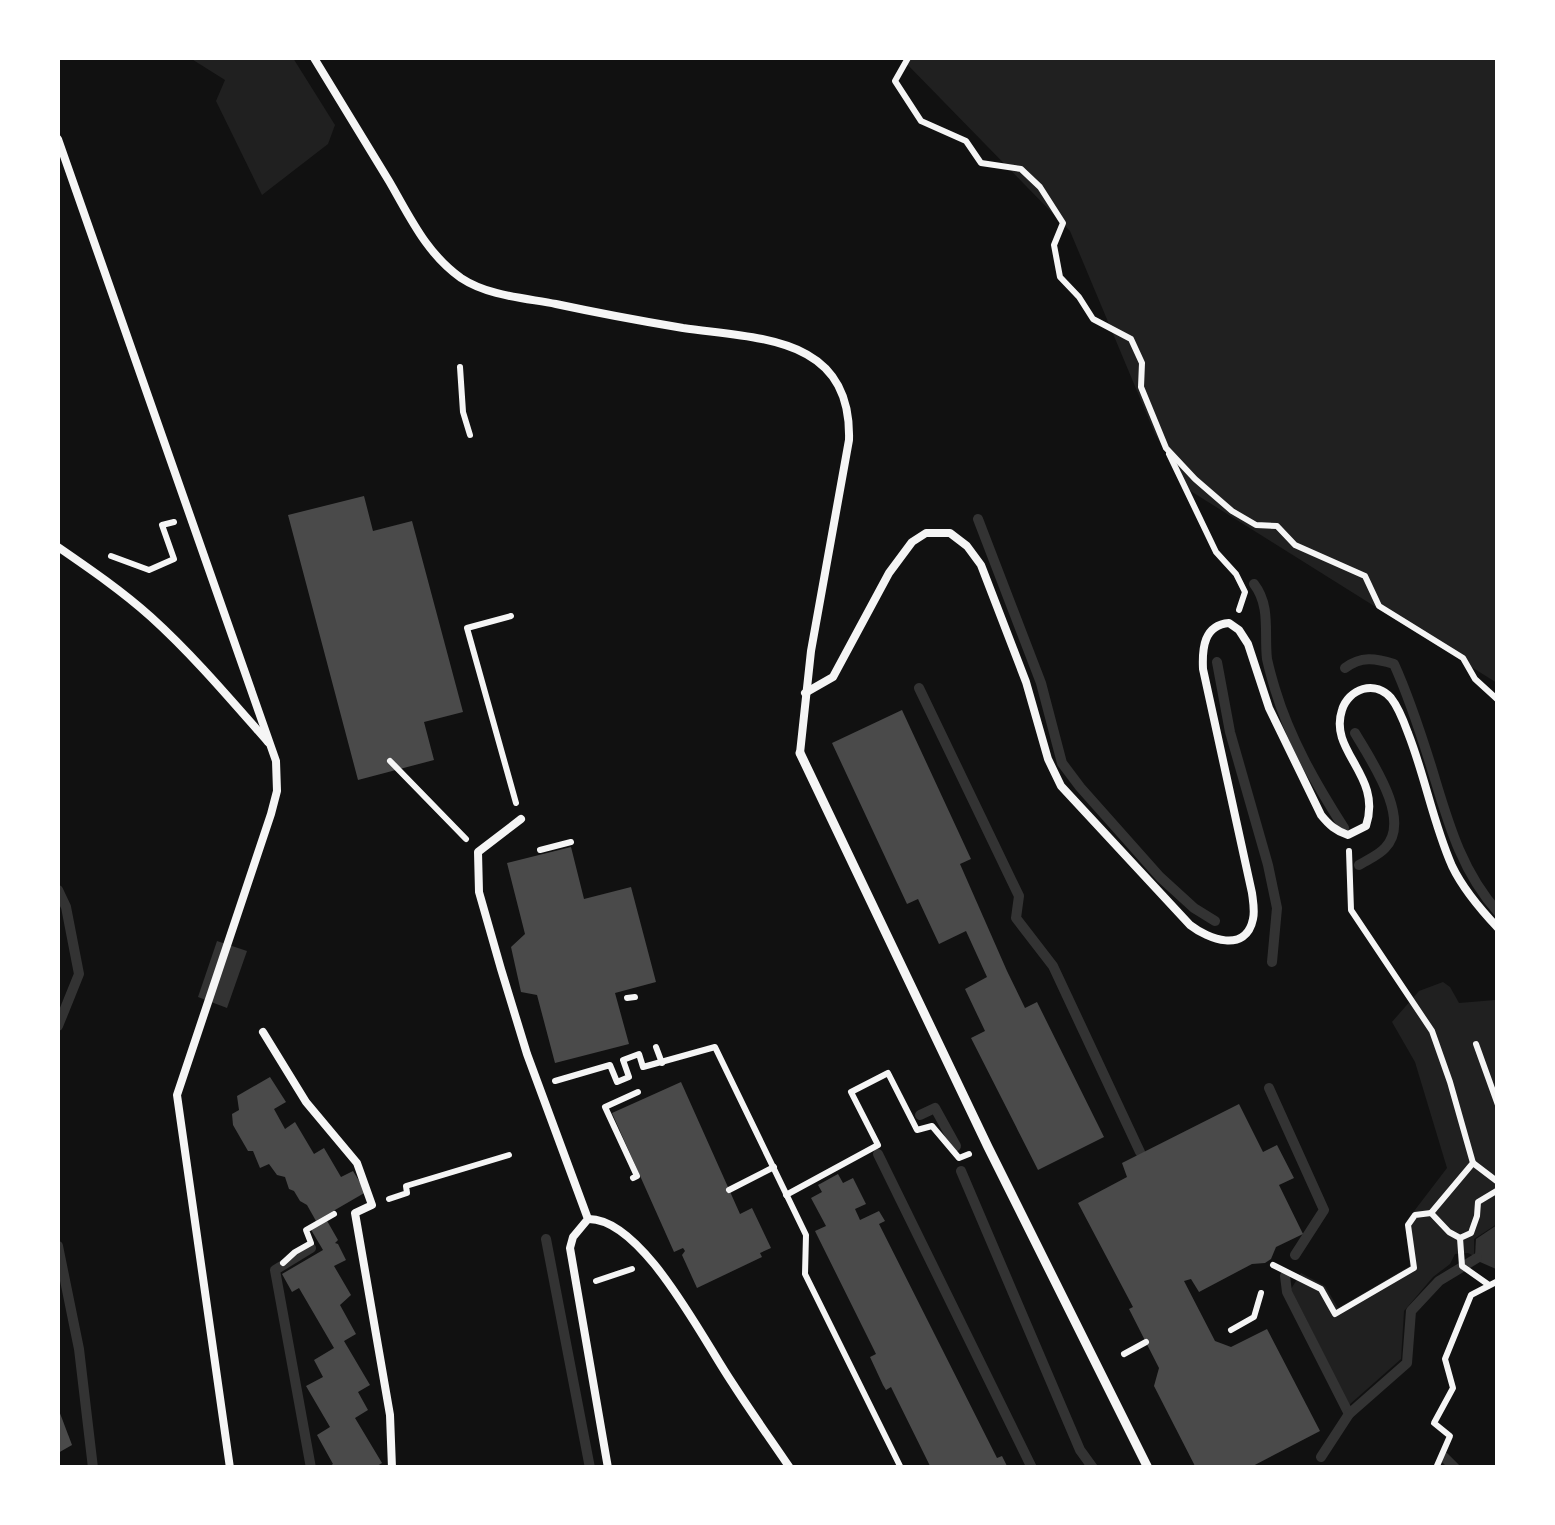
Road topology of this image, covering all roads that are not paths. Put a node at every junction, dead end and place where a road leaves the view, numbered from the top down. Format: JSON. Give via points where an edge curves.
{"nodes":[{"id":1,"x":314,"y":58,"type":"edge"},
{"id":2,"x":58,"y":139,"type":"edge"},
{"id":3,"x":58,"y":547,"type":"edge"},
{"id":4,"x":805,"y":692,"type":"junction"},
{"id":5,"x":271,"y":746,"type":"junction"},
{"id":6,"x":800,"y":753,"type":"joint"},
{"id":7,"x":521,"y":819,"type":"road end"},
{"id":8,"x":1498,"y":928,"type":"edge"},
{"id":9,"x":264,"y":1032,"type":"dead end"},
{"id":10,"x":588,"y":1219,"type":"junction"},
{"id":11,"x":230,"y":1468,"type":"edge"},
{"id":12,"x":392,"y":1468,"type":"edge"},
{"id":13,"x":608,"y":1468,"type":"edge"},
{"id":14,"x":790,"y":1468,"type":"edge"},
{"id":15,"x":1148,"y":1468,"type":"edge"}],
"edges":[{"from":1,"to":4,"type":"lane","via":[[433,254],[470,284],[683,328],[756,336],[805,354],[831,373],[848,409],[850,440]]},
{"from":2,"to":5,"type":"lane"},
{"from":3,"to":5,"type":"lane","via":[[155,620]]},
{"from":4,"to":6,"type":"lane"},
{"from":4,"to":8,"type":"lane","via":[[833,677],[912,542],[926,533],[950,533],[981,565],[1061,786],[1190,925],[1227,941],[1249,928],[1254,915],[1203,662],[1208,633],[1217,624],[1234,625],[1321,815],[1348,835],[1366,826],[1370,798],[1345,746],[1340,718],[1358,691],[1386,693],[1418,758],[1454,868]]},
{"from":5,"to":11,"type":"lane","via":[[278,791],[177,1095]]},
{"from":6,"to":15,"type":"street"},
{"from":7,"to":10,"type":"lane","via":[[478,852],[479,892],[526,1054]]},
{"from":9,"to":12,"type":"lane","via":[[306,1102],[357,1164],[372,1204],[355,1213],[390,1415]]},
{"from":10,"to":13,"type":"lane","via":[[570,1248]]},
{"from":10,"to":14,"type":"lane","via":[[610,1224],[653,1262]]}]}
